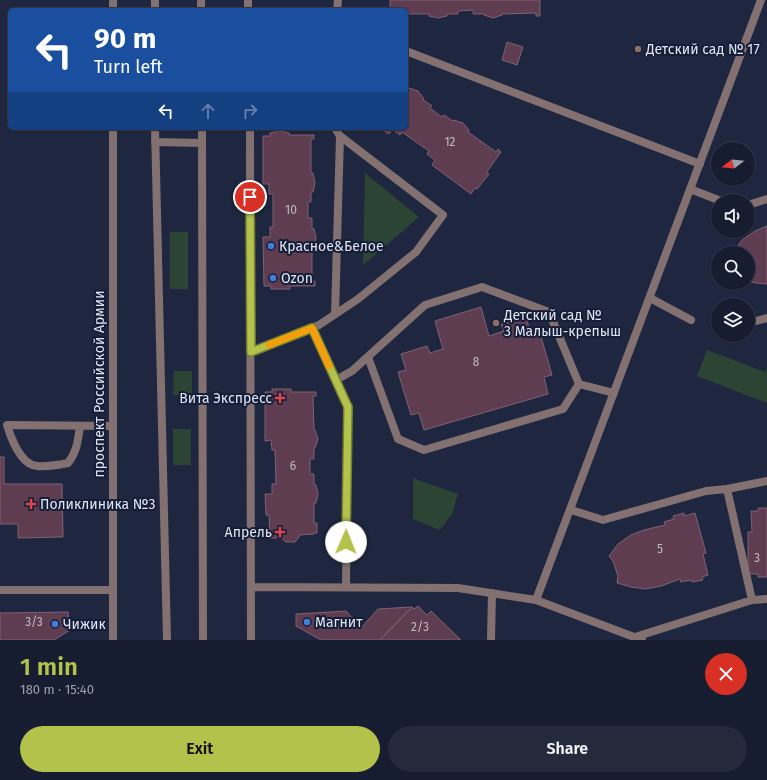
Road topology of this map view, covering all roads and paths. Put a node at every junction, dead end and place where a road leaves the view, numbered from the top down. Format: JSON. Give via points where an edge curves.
{"nodes":[{"id":1,"x":761,"y":0,"type":"edge"},
{"id":2,"x":408,"y":52,"type":"edge"},
{"id":3,"x":113,"y":130,"type":"edge"},
{"id":4,"x":155,"y":130,"type":"edge"},
{"id":5,"x":202,"y":130,"type":"edge"},
{"id":6,"x":250,"y":130,"type":"edge"},
{"id":7,"x":336,"y":130,"type":"edge"},
{"id":8,"x":340,"y":136,"type":"junction"},
{"id":9,"x":155,"y":142,"type":"junction"},
{"id":10,"x":202,"y":143,"type":"junction"},
{"id":11,"x":700,"y":164,"type":"junction"},
{"id":12,"x":690,"y":190,"type":"junction"},
{"id":13,"x":711,"y":197,"type":"edge"},
{"id":14,"x":767,"y":199,"type":"edge"},
{"id":15,"x":755,"y":203,"type":"edge"},
{"id":16,"x":650,"y":298,"type":"junction"},
{"id":17,"x":335,"y":314,"type":"junction"},
{"id":18,"x":767,"y":318,"type":"edge"},
{"id":19,"x":692,"y":320,"type":"dead end"},
{"id":20,"x":756,"y":321,"type":"dead end"},
{"id":21,"x":312,"y":328,"type":"junction"},
{"id":22,"x":251,"y":352,"type":"junction"},
{"id":23,"x":368,"y":357,"type":"junction"},
{"id":24,"x":336,"y":380,"type":"junction"},
{"id":25,"x":579,"y":384,"type":"junction"},
{"id":26,"x":614,"y":393,"type":"junction"},
{"id":27,"x":80,"y":426,"type":"junction"},
{"id":28,"x":112,"y":426,"type":"junction"},
{"id":29,"x":767,"y":481,"type":"edge"},
{"id":30,"x":728,"y":489,"type":"junction"},
{"id":31,"x":571,"y":510,"type":"junction"},
{"id":32,"x":251,"y":587,"type":"junction"},
{"id":33,"x":346,"y":587,"type":"junction"},
{"id":34,"x":0,"y":590,"type":"edge"},
{"id":35,"x":112,"y":590,"type":"junction"},
{"id":36,"x":492,"y":593,"type":"junction"},
{"id":37,"x":767,"y":599,"type":"edge"},
{"id":38,"x":536,"y":600,"type":"junction"},
{"id":39,"x":752,"y":600,"type":"junction"},
{"id":40,"x":639,"y":638,"type":"edge"},
{"id":41,"x":113,"y":640,"type":"edge"},
{"id":42,"x":167,"y":640,"type":"edge"},
{"id":43,"x":203,"y":640,"type":"edge"},
{"id":44,"x":251,"y":640,"type":"edge"},
{"id":45,"x":491,"y":640,"type":"edge"}],
"edges":[{"from":1,"to":11,"type":"street"},
{"from":2,"to":11,"type":"street"},
{"from":3,"to":28,"type":"street","name":"проспект Российской Армии"},
{"from":4,"to":9,"type":"street"},
{"from":5,"to":10,"type":"street"},
{"from":6,"to":22,"type":"street"},
{"from":7,"to":8,"type":"street"},
{"from":8,"to":17,"type":"street"},
{"from":8,"to":17,"type":"street","via":[[443,215],[416,252],[358,299]]},
{"from":9,"to":10,"type":"street"},
{"from":9,"to":42,"type":"street"},
{"from":10,"to":43,"type":"street"},
{"from":11,"to":12,"type":"street"},
{"from":12,"to":13,"type":"street"},
{"from":12,"to":16,"type":"street"},
{"from":14,"to":15,"type":"street"},
{"from":16,"to":19,"type":"street"},
{"from":16,"to":26,"type":"street"},
{"from":17,"to":21,"type":"street"},
{"from":18,"to":20,"type":"street"},
{"from":21,"to":22,"type":"street"},
{"from":21,"to":24,"type":"street"},
{"from":22,"to":32,"type":"street"},
{"from":23,"to":24,"type":"street","via":[[352,371]]},
{"from":23,"to":25,"type":"street","via":[[425,305],[482,287],[549,312]]},
{"from":23,"to":25,"type":"street","via":[[398,440],[424,450],[563,409]]},
{"from":24,"to":33,"type":"street","via":[[348,407]]},
{"from":25,"to":26,"type":"street"},
{"from":26,"to":31,"type":"street"},
{"from":27,"to":27,"type":"street","via":[[65,426],[7,425],[13,443],[24,459],[35,466],[68,463],[74,456]]},
{"from":27,"to":28,"type":"street"},
{"from":28,"to":35,"type":"street","name":"проспект Российской Армии"},
{"from":29,"to":30,"type":"street"},
{"from":30,"to":31,"type":"street","via":[[706,491],[603,520]]},
{"from":30,"to":39,"type":"street"},
{"from":31,"to":38,"type":"street"},
{"from":32,"to":33,"type":"street"},
{"from":32,"to":44,"type":"street"},
{"from":33,"to":36,"type":"street","via":[[458,588]]},
{"from":34,"to":35,"type":"street"},
{"from":35,"to":41,"type":"street","name":"проспект Российской Армии"},
{"from":36,"to":38,"type":"street"},
{"from":36,"to":45,"type":"street"},
{"from":37,"to":39,"type":"street"},
{"from":38,"to":40,"type":"street"},
{"from":39,"to":40,"type":"street"}]}
